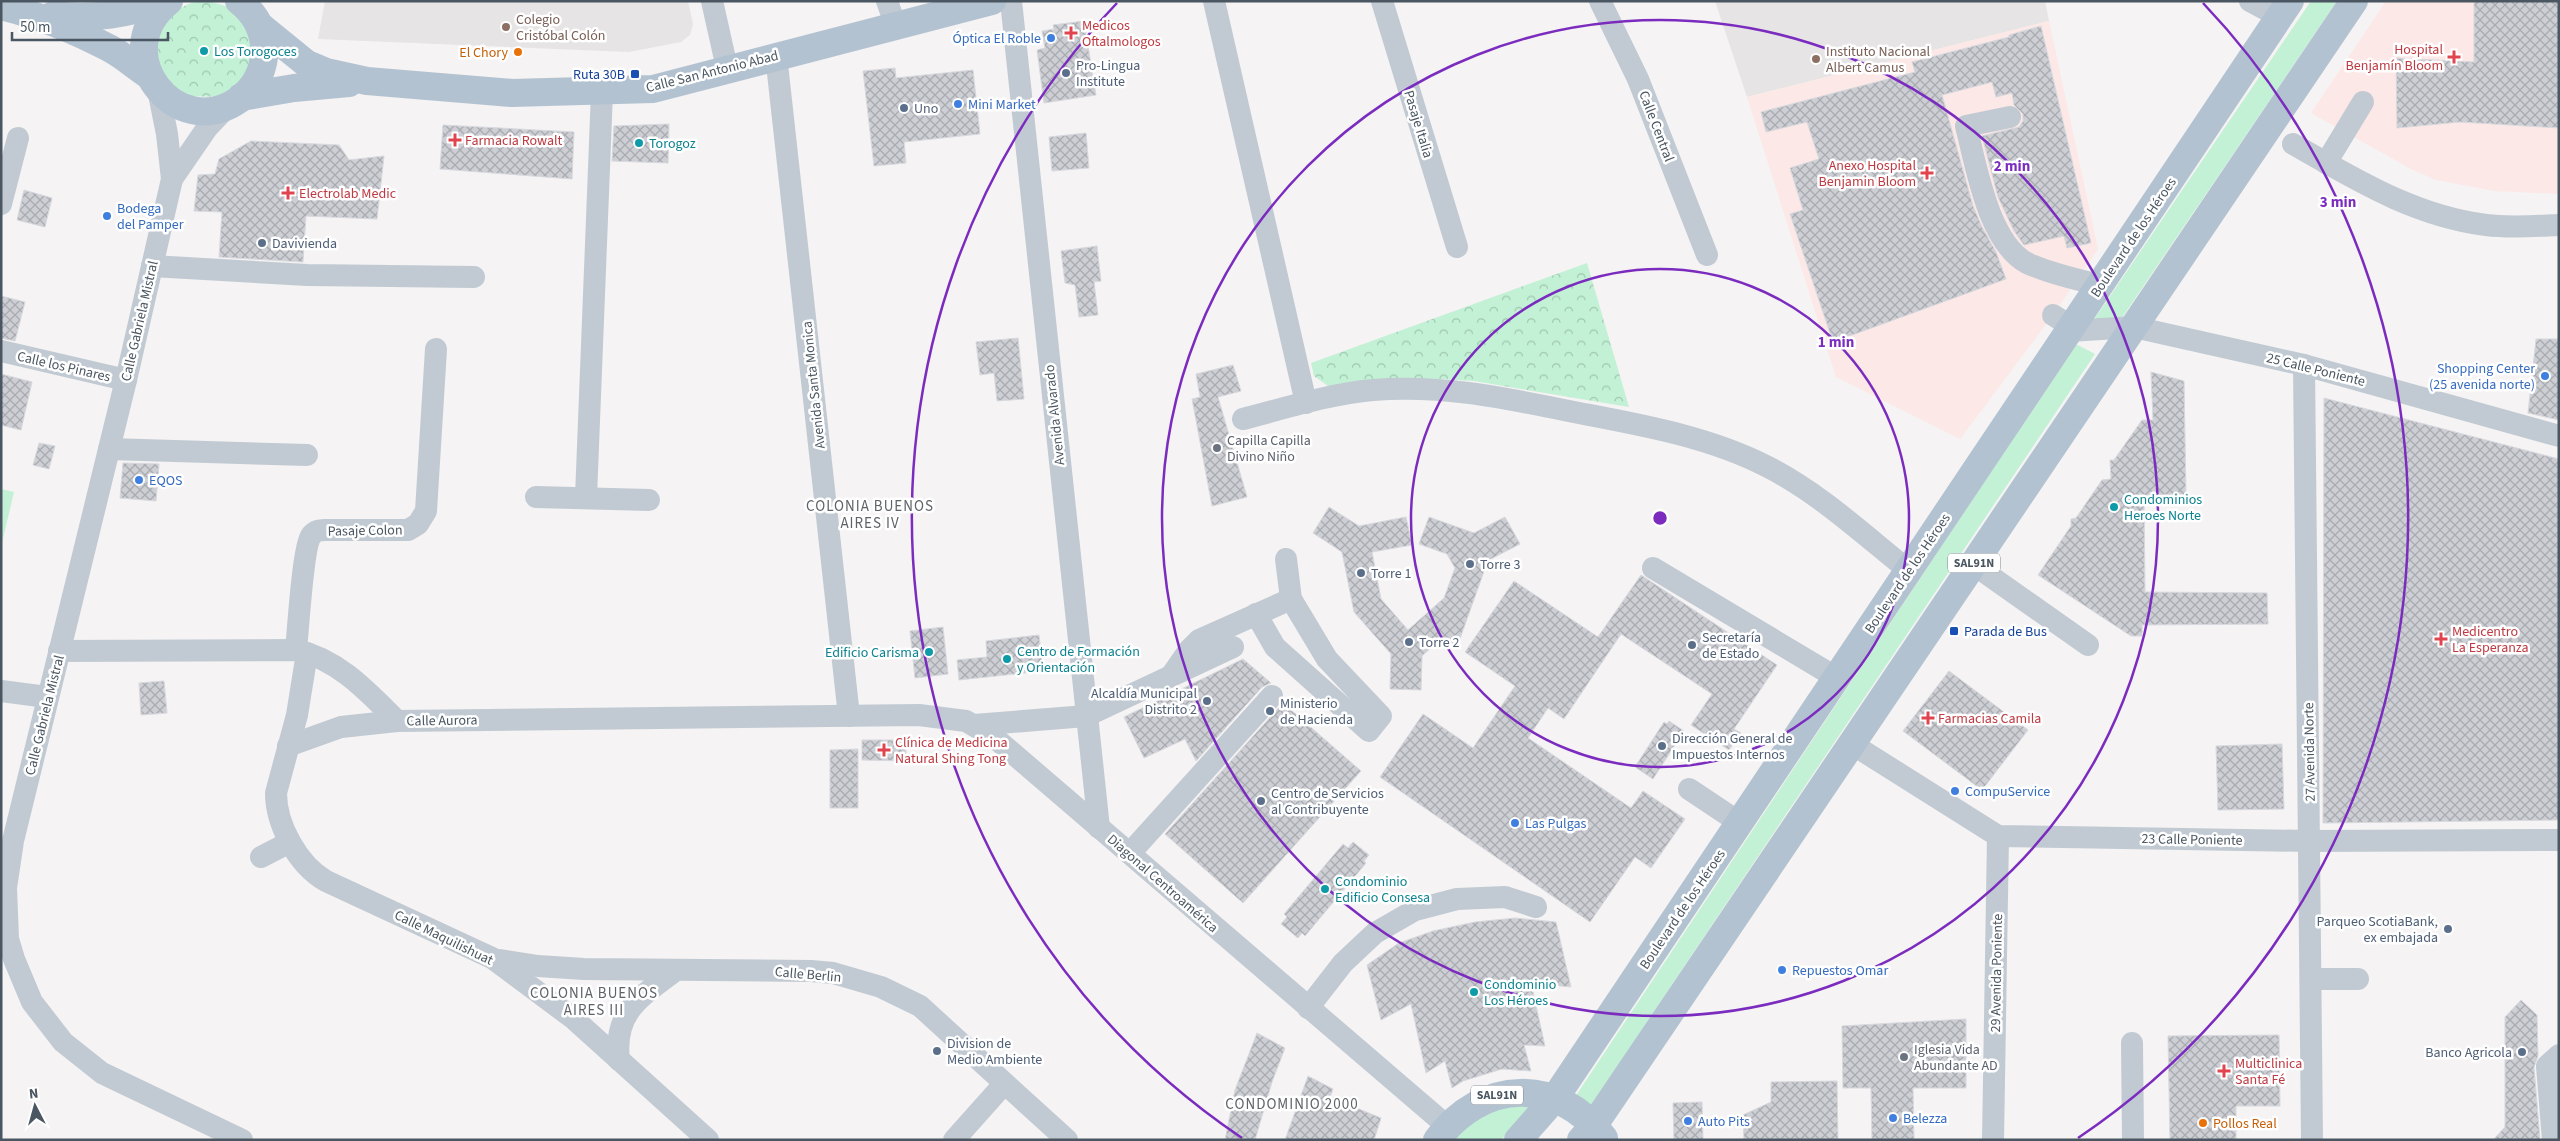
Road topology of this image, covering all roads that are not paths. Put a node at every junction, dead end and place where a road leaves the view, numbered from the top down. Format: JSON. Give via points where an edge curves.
{"nodes":[{"id":1,"x":168,"y":1,"type":"edge"},
{"id":2,"x":712,"y":1,"type":"edge"},
{"id":3,"x":992,"y":1,"type":"edge"},
{"id":4,"x":1011,"y":1,"type":"edge"},
{"id":5,"x":1214,"y":1,"type":"edge"},
{"id":6,"x":1382,"y":1,"type":"edge"},
{"id":7,"x":1600,"y":1,"type":"edge"},
{"id":8,"x":2250,"y":1,"type":"edge"},
{"id":9,"x":2354,"y":1,"type":"edge"},
{"id":10,"x":14,"y":9,"type":"edge"},
{"id":11,"x":2285,"y":9,"type":"edge"},
{"id":12,"x":249,"y":10,"type":"edge"},
{"id":13,"x":891,"y":13,"type":"edge"},
{"id":14,"x":776,"y":55,"type":"junction"},
{"id":15,"x":727,"y":68,"type":"junction"},
{"id":16,"x":367,"y":81,"type":"junction"},
{"id":17,"x":154,"y":83,"type":"junction"},
{"id":18,"x":602,"y":92,"type":"junction"},
{"id":19,"x":235,"y":101,"type":"junction"},
{"id":20,"x":2363,"y":102,"type":"dead end"},
{"id":21,"x":2010,"y":117,"type":"dead end"},
{"id":22,"x":18,"y":138,"type":"dead end"},
{"id":23,"x":2293,"y":144,"type":"dead end"},
{"id":24,"x":2326,"y":163,"type":"junction"},
{"id":25,"x":172,"y":179,"type":"junction"},
{"id":26,"x":3,"y":191,"type":"edge"},
{"id":27,"x":2559,"y":225,"type":"edge"},
{"id":28,"x":1456,"y":248,"type":"dead end"},
{"id":29,"x":1707,"y":255,"type":"dead end"},
{"id":30,"x":152,"y":266,"type":"junction"},
{"id":31,"x":474,"y":277,"type":"dead end"},
{"id":32,"x":2100,"y":285,"type":"junction"},
{"id":33,"x":2065,"y":324,"type":"junction"},
{"id":34,"x":2134,"y":327,"type":"junction"},
{"id":35,"x":436,"y":348,"type":"dead end"},
{"id":36,"x":1,"y":351,"type":"edge"},
{"id":37,"x":2304,"y":364,"type":"junction"},
{"id":38,"x":126,"y":380,"type":"junction"},
{"id":39,"x":1306,"y":403,"type":"junction"},
{"id":40,"x":1243,"y":418,"type":"dead end"},
{"id":41,"x":2559,"y":436,"type":"edge"},
{"id":42,"x":109,"y":449,"type":"junction"},
{"id":43,"x":307,"y":455,"type":"dead end"},
{"id":44,"x":536,"y":497,"type":"dead end"},
{"id":45,"x":586,"y":497,"type":"junction"},
{"id":46,"x":649,"y":500,"type":"dead end"},
{"id":47,"x":1286,"y":559,"type":"dead end"},
{"id":48,"x":1973,"y":564,"type":"junction"},
{"id":49,"x":1654,"y":568,"type":"dead end"},
{"id":50,"x":1908,"y":570,"type":"junction"},
{"id":51,"x":1291,"y":598,"type":"junction"},
{"id":52,"x":1256,"y":614,"type":"junction"},
{"id":53,"x":2088,"y":645,"type":"dead end"},
{"id":54,"x":1233,"y":647,"type":"dead end"},
{"id":55,"x":301,"y":651,"type":"junction"},
{"id":56,"x":59,"y":652,"type":"junction"},
{"id":57,"x":1171,"y":677,"type":"junction"},
{"id":58,"x":1836,"y":678,"type":"junction"},
{"id":59,"x":1,"y":691,"type":"edge"},
{"id":60,"x":1272,"y":696,"type":"dead end"},
{"id":61,"x":47,"y":697,"type":"junction"},
{"id":62,"x":849,"y":716,"type":"junction"},
{"id":63,"x":1086,"y":716,"type":"junction"},
{"id":64,"x":397,"y":721,"type":"junction"},
{"id":65,"x":974,"y":725,"type":"junction"},
{"id":66,"x":1852,"y":744,"type":"junction"},
{"id":67,"x":288,"y":746,"type":"junction"},
{"id":68,"x":1689,"y":789,"type":"dead end"},
{"id":69,"x":1740,"y":823,"type":"junction"},
{"id":70,"x":1099,"y":828,"type":"junction"},
{"id":71,"x":1998,"y":836,"type":"junction"},
{"id":72,"x":2559,"y":840,"type":"edge"},
{"id":73,"x":2310,"y":841,"type":"junction"},
{"id":74,"x":290,"y":842,"type":"junction"},
{"id":75,"x":1130,"y":853,"type":"junction"},
{"id":76,"x":261,"y":857,"type":"dead end"},
{"id":77,"x":1536,"y":906,"type":"dead end"},
{"id":78,"x":492,"y":958,"type":"junction"},
{"id":79,"x":7,"y":963,"type":"edge"},
{"id":80,"x":676,"y":970,"type":"junction"},
{"id":81,"x":2312,"y":979,"type":"junction"},
{"id":82,"x":2358,"y":979,"type":"dead end"},
{"id":83,"x":1308,"y":1008,"type":"junction"},
{"id":84,"x":2132,"y":1044,"type":"dead end"},
{"id":85,"x":2559,"y":1055,"type":"edge"},
{"id":86,"x":619,"y":1060,"type":"junction"},
{"id":87,"x":1004,"y":1084,"type":"junction"},
{"id":88,"x":1555,"y":1098,"type":"junction"},
{"id":89,"x":1442,"y":1133,"type":"edge"},
{"id":90,"x":1593,"y":1135,"type":"edge"},
{"id":91,"x":242,"y":1140,"type":"edge"},
{"id":92,"x":708,"y":1140,"type":"edge"},
{"id":93,"x":954,"y":1140,"type":"edge"},
{"id":94,"x":1066,"y":1140,"type":"edge"},
{"id":95,"x":1518,"y":1140,"type":"edge"},
{"id":96,"x":1993,"y":1140,"type":"edge"},
{"id":97,"x":2133,"y":1140,"type":"edge"},
{"id":98,"x":2312,"y":1140,"type":"edge"},
{"id":99,"x":2553,"y":1140,"type":"edge"}],
"edges":[{"from":1,"to":10,"type":"main road","via":[[138,10],[82,18]]},
{"from":1,"to":17,"type":"main road","via":[[153,18],[145,37],[144,57]]},
{"from":2,"to":15,"type":"street"},
{"from":3,"to":13,"type":"main road","name":"Calle San Antonio Abad"},
{"from":4,"to":63,"type":"street","name":"Avenida Alvarado"},
{"from":5,"to":39,"type":"street"},
{"from":6,"to":28,"type":"street","name":"Pasaje Italia"},
{"from":7,"to":29,"type":"street","name":"Calle Central","via":[[1638,79]]},
{"from":8,"to":11,"type":"street"},
{"from":9,"to":34,"type":"main road","number":"SAL91N"},
{"from":10,"to":17,"type":"main road","via":[[111,49]]},
{"from":11,"to":32,"type":"main road","name":"Boulevard de los Héroes","number":"SAL91N"},
{"from":12,"to":16,"type":"main road","name":"Calle San Antonio Abad","via":[[307,64],[326,72]]},
{"from":12,"to":19,"type":"main road","via":[[264,48],[262,67],[252,88]]},
{"from":13,"to":14,"type":"main road","name":"Calle San Antonio Abad"},
{"from":14,"to":15,"type":"main road","name":"Calle San Antonio Abad"},
{"from":14,"to":62,"type":"street","name":"Avenida Santa Monica"},
{"from":15,"to":18,"type":"main road","name":"Calle San Antonio Abad","via":[[653,89]]},
{"from":16,"to":18,"type":"main road","name":"Calle San Antonio Abad","via":[[512,93]]},
{"from":16,"to":19,"type":"main road","name":"Calle San Antonio Abad","via":[[294,88]]},
{"from":17,"to":19,"type":"main road","name":"Calle San Antonio Abad","via":[[174,102],[193,109],[213,110]]},
{"from":17,"to":25,"type":"street","name":"Calle Gabriela Mistral","via":[[167,134]]},
{"from":18,"to":45,"type":"street"},
{"from":19,"to":25,"type":"street","name":"Calle Gabriela Mistral","via":[[208,128]]},
{"from":20,"to":24,"type":"street"},
{"from":21,"to":32,"type":"street","via":[[1966,126],[1984,198],[2003,237],[2027,263]]},
{"from":22,"to":26,"type":"street"},
{"from":23,"to":24,"type":"street"},
{"from":24,"to":27,"type":"street","via":[[2394,200],[2434,214],[2486,226]]},
{"from":25,"to":30,"type":"street","name":"Calle Gabriela Mistral"},
{"from":30,"to":31,"type":"street","via":[[307,275]]},
{"from":30,"to":38,"type":"street","name":"Calle Gabriela Mistral"},
{"from":32,"to":33,"type":"main road","name":"Boulevard de los Héroes","number":"SAL91N"},
{"from":33,"to":34,"type":"street","name":"25 Calle Poniente"},
{"from":33,"to":50,"type":"main road","name":"Boulevard de los Héroes","number":"SAL91N"},
{"from":34,"to":37,"type":"street","name":"25 Calle Poniente"},
{"from":34,"to":48,"type":"main road","number":"SAL91N"},
{"from":35,"to":55,"type":"street","name":"Pasaje Colon","via":[[426,511],[418,524],[408,530],[324,530],[313,533],[306,554]]},
{"from":36,"to":38,"type":"street","name":"Calle los Pinares"},
{"from":37,"to":41,"type":"street","name":"25 Calle Poniente"},
{"from":37,"to":73,"type":"street","name":"27 Avenida Norte"},
{"from":38,"to":42,"type":"street","name":"Calle Gabriela Mistral"},
{"from":39,"to":40,"type":"street"},
{"from":39,"to":50,"type":"street","via":[[1372,390],[1461,391],[1516,399],[1695,439],[1769,467],[1801,487]]},
{"from":42,"to":43,"type":"street"},
{"from":42,"to":56,"type":"street","name":"Calle Gabriela Mistral"},
{"from":44,"to":45,"type":"street"},
{"from":45,"to":46,"type":"street"},
{"from":47,"to":51,"type":"street"},
{"from":48,"to":53,"type":"street"},
{"from":48,"to":66,"type":"main road","number":"SAL91N"},
{"from":49,"to":58,"type":"street"},
{"from":50,"to":58,"type":"main road","name":"Boulevard de los Héroes","number":"SAL91N"},
{"from":51,"to":52,"type":"street"},
{"from":51,"to":52,"type":"street","via":[[1327,659],[1381,716],[1369,731],[1275,647]]},
{"from":52,"to":57,"type":"street","via":[[1194,644]]},
{"from":54,"to":57,"type":"street"},
{"from":55,"to":56,"type":"street","name":"Calle Aurora"},
{"from":55,"to":64,"type":"street","name":"Calle Aurora","via":[[345,673]]},
{"from":55,"to":67,"type":"street","name":"Calle Maquilishuat","via":[[304,684]]},
{"from":56,"to":61,"type":"street","name":"Calle Gabriela Mistral"},
{"from":57,"to":63,"type":"street"},
{"from":58,"to":69,"type":"main road","name":"Boulevard de los Héroes","number":"SAL91N"},
{"from":59,"to":61,"type":"street"},
{"from":60,"to":75,"type":"street"},
{"from":61,"to":79,"type":"street","name":"Calle Gabriela Mistral","via":[[13,841],[6,888]]},
{"from":62,"to":64,"type":"street","name":"Calle Aurora"},
{"from":62,"to":65,"type":"street","name":"Diagonal Centroamérica","via":[[939,716]]},
{"from":63,"to":65,"type":"street"},
{"from":63,"to":70,"type":"street","name":"Avenida Alvarado"},
{"from":64,"to":67,"type":"street","via":[[341,728]]},
{"from":65,"to":70,"type":"street","name":"Diagonal Centroamérica","via":[[995,738]]},
{"from":66,"to":71,"type":"street"},
{"from":66,"to":90,"type":"main road","number":"SAL91N"},
{"from":67,"to":74,"type":"street","name":"Calle Maquilishuat","via":[[277,783],[276,803]]},
{"from":68,"to":69,"type":"street"},
{"from":69,"to":88,"type":"main road","name":"Boulevard de los Héroes","number":"SAL91N"},
{"from":70,"to":75,"type":"street","name":"Diagonal Centroamérica"},
{"from":71,"to":73,"type":"street","name":"23 Calle Poniente"},
{"from":71,"to":96,"type":"street","name":"29 Avenida Poniente"},
{"from":72,"to":73,"type":"street","name":"23 Calle Poniente"},
{"from":73,"to":81,"type":"street","name":"27 Avenida Norte"},
{"from":74,"to":76,"type":"street"},
{"from":74,"to":78,"type":"street","name":"Calle Maquilishuat","via":[[318,876]]},
{"from":75,"to":83,"type":"street","name":"Diagonal Centroamérica"},
{"from":77,"to":83,"type":"street","via":[[1506,897],[1457,898],[1415,910],[1375,933],[1343,963]]},
{"from":78,"to":80,"type":"street","name":"Calle Berlin","via":[[560,969]]},
{"from":78,"to":86,"type":"street","name":"Calle Maquilishuat","via":[[574,1019]]},
{"from":79,"to":91,"type":"street","name":"Calle Gabriela Mistral","via":[[63,1042],[102,1073]]},
{"from":80,"to":86,"type":"street","via":[[634,1002],[626,1014],[619,1029]]},
{"from":80,"to":87,"type":"street","name":"Calle Berlin","via":[[811,971],[881,987],[920,1006]]},
{"from":81,"to":82,"type":"street"},
{"from":81,"to":98,"type":"street","name":"27 Avenida Norte"},
{"from":83,"to":89,"type":"street","name":"Diagonal Centroamérica"},
{"from":84,"to":97,"type":"street"},
{"from":85,"to":99,"type":"street","via":[[2547,1066]]},
{"from":86,"to":92,"type":"street","name":"Calle Maquilishuat"},
{"from":87,"to":93,"type":"street"},
{"from":87,"to":94,"type":"street","name":"Calle Berlin"},
{"from":88,"to":89,"type":"main road","number":"SAL91N","via":[[1526,1092],[1497,1095],[1469,1107]]},
{"from":88,"to":90,"type":"main road","number":"SAL91N","via":[[1576,1109]]},
{"from":88,"to":95,"type":"main road","name":"Boulevard de los Héroes","number":"SAL91N"}]}
